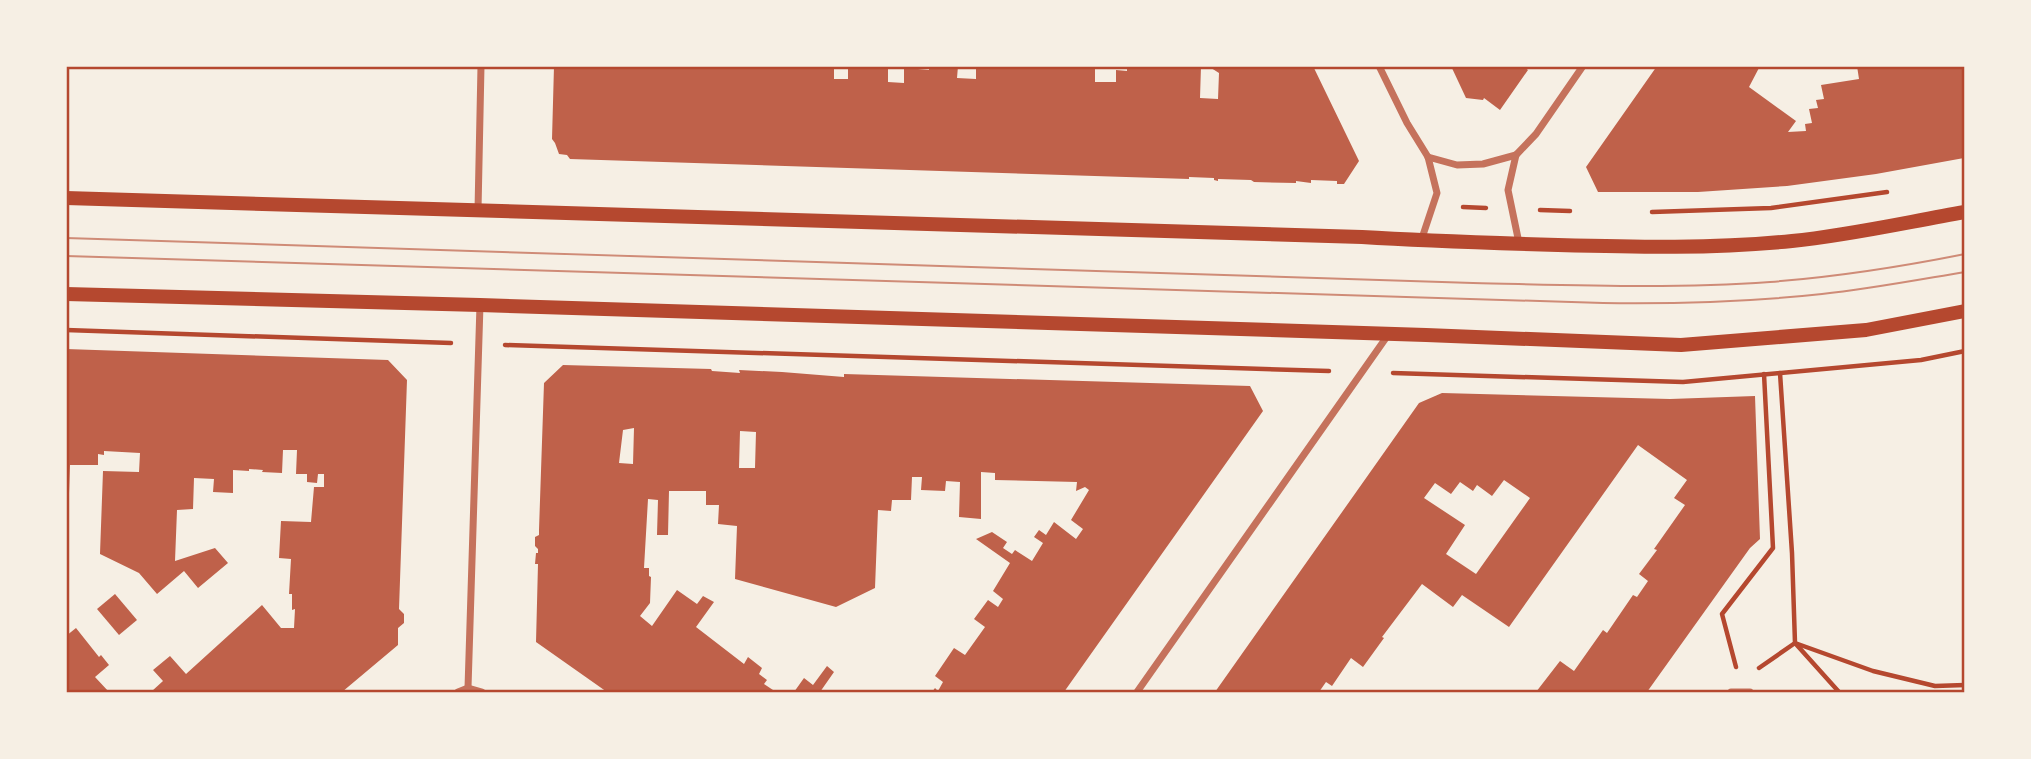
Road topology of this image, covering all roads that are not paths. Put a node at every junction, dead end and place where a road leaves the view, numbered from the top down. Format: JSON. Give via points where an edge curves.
{"nodes":[{"id":1,"x":481,"y":66,"type":"edge"},
{"id":2,"x":1379,"y":66,"type":"edge"},
{"id":3,"x":1583,"y":66,"type":"edge"},
{"id":4,"x":1516,"y":155,"type":"junction"},
{"id":5,"x":1429,"y":157,"type":"junction"},
{"id":6,"x":66,"y":198,"type":"edge"},
{"id":7,"x":478,"y":211,"type":"junction"},
{"id":8,"x":1965,"y":212,"type":"edge"},
{"id":9,"x":1421,"y":241,"type":"junction"},
{"id":10,"x":1519,"y":244,"type":"junction"},
{"id":11,"x":66,"y":294,"type":"edge"},
{"id":12,"x":480,"y":305,"type":"junction"},
{"id":13,"x":1965,"y":311,"type":"edge"},
{"id":14,"x":1388,"y":334,"type":"junction"},
{"id":15,"x":468,"y":688,"type":"junction"},
{"id":16,"x":458,"y":692,"type":"edge"},
{"id":17,"x":482,"y":692,"type":"edge"},
{"id":18,"x":1137,"y":692,"type":"edge"},
{"id":19,"x":1731,"y":692,"type":"edge"},
{"id":20,"x":1746,"y":692,"type":"edge"}],
"edges":[{"from":1,"to":7,"type":"street"},
{"from":2,"to":5,"type":"street"},
{"from":3,"to":4,"type":"street"},
{"from":4,"to":5,"type":"street","via":[[1457,165]]},
{"from":4,"to":10,"type":"street","via":[[1508,190]]},
{"from":5,"to":9,"type":"street","via":[[1437,193]]},
{"from":6,"to":7,"type":"main road"},
{"from":7,"to":9,"type":"main road"},
{"from":8,"to":10,"type":"main road","via":[[1805,239],[1731,246]]},
{"from":9,"to":10,"type":"main road"},
{"from":11,"to":12,"type":"main road"},
{"from":12,"to":14,"type":"main road"},
{"from":12,"to":15,"type":"street"},
{"from":13,"to":14,"type":"main road","via":[[1866,330],[1681,345]]},
{"from":14,"to":18,"type":"street"},
{"from":15,"to":16,"type":"street"},
{"from":15,"to":17,"type":"street"},
{"from":19,"to":20,"type":"street"}]}
